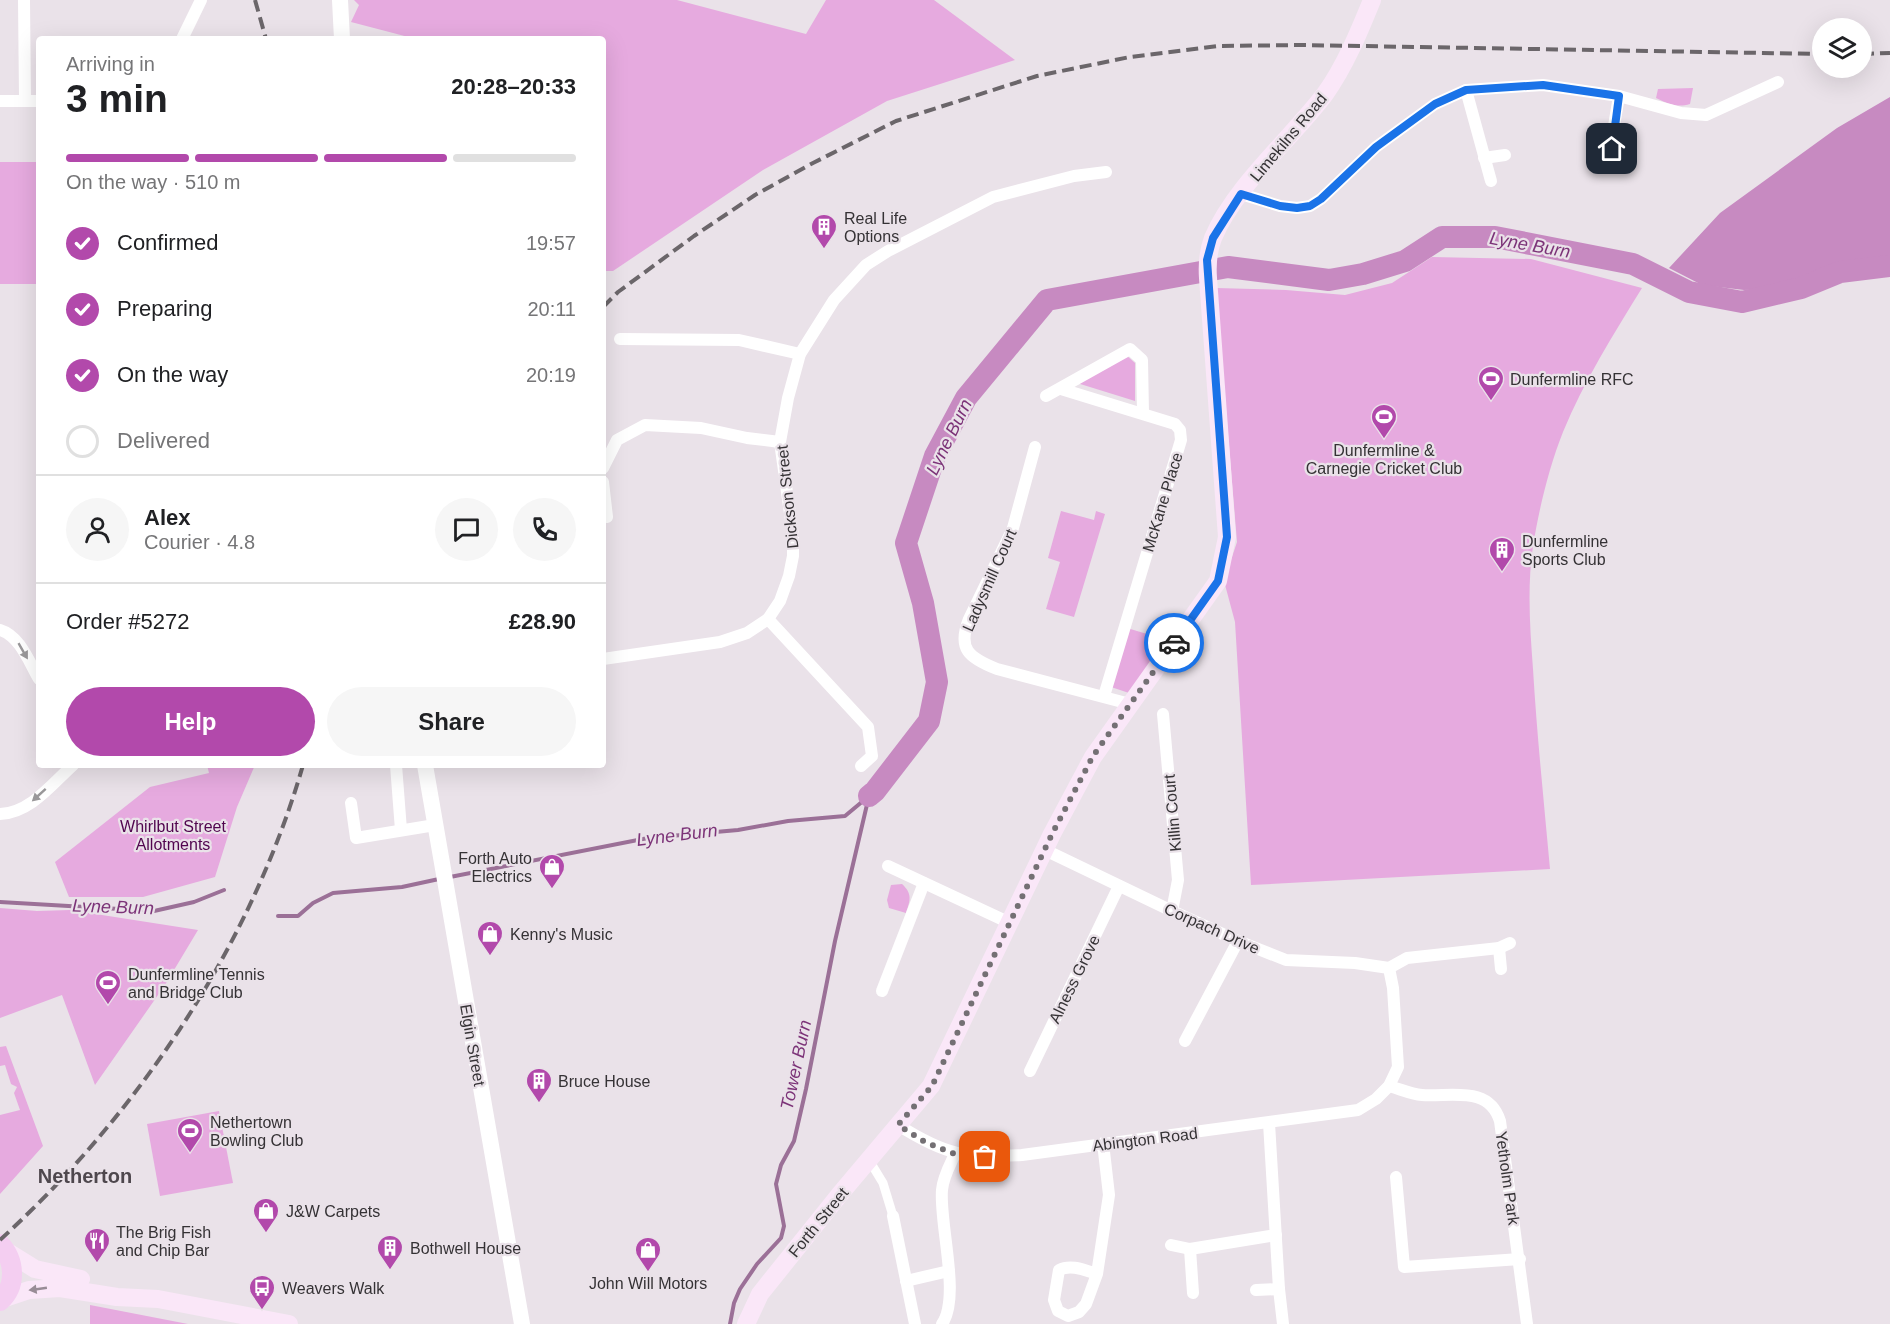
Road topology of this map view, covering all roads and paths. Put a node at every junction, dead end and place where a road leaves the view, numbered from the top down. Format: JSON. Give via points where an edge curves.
{"nodes":[{"id":1,"x":24,"y":0,"type":"edge"},
{"id":2,"x":201,"y":0,"type":"edge"},
{"id":3,"x":340,"y":0,"type":"edge"},
{"id":4,"x":1372,"y":0,"type":"edge"},
{"id":5,"x":183,"y":36,"type":"edge"},
{"id":6,"x":342,"y":36,"type":"edge"},
{"id":7,"x":1778,"y":82,"type":"dead end"},
{"id":8,"x":1466,"y":90,"type":"junction"},
{"id":9,"x":1619,"y":96,"type":"junction"},
{"id":10,"x":0,"y":101,"type":"edge"},
{"id":11,"x":25,"y":101,"type":"junction"},
{"id":12,"x":36,"y":101,"type":"edge"},
{"id":13,"x":1505,"y":155,"type":"dead end"},
{"id":14,"x":1484,"y":158,"type":"junction"},
{"id":15,"x":1611,"y":166,"type":"dead end"},
{"id":16,"x":1106,"y":172,"type":"dead end"},
{"id":17,"x":1491,"y":181,"type":"dead end"},
{"id":18,"x":1241,"y":194,"type":"junction"},
{"id":19,"x":620,"y":339,"type":"dead end"},
{"id":20,"x":800,"y":354,"type":"junction"},
{"id":21,"x":1061,"y":388,"type":"junction"},
{"id":22,"x":1046,"y":396,"type":"dead end"},
{"id":23,"x":1143,"y":414,"type":"junction"},
{"id":24,"x":780,"y":442,"type":"junction"},
{"id":25,"x":1035,"y":447,"type":"dead end"},
{"id":26,"x":606,"y":462,"type":"edge"},
{"id":27,"x":606,"y":508,"type":"edge"},
{"id":28,"x":607,"y":517,"type":"dead end"},
{"id":29,"x":768,"y":619,"type":"junction"},
{"id":30,"x":0,"y":630,"type":"edge"},
{"id":31,"x":606,"y":659,"type":"edge"},
{"id":32,"x":36,"y":674,"type":"edge"},
{"id":33,"x":1104,"y":696,"type":"junction"},
{"id":34,"x":1130,"y":704,"type":"junction"},
{"id":35,"x":1163,"y":714,"type":"dead end"},
{"id":36,"x":861,"y":766,"type":"dead end"},
{"id":37,"x":70,"y":768,"type":"edge"},
{"id":38,"x":396,"y":768,"type":"edge"},
{"id":39,"x":426,"y":768,"type":"edge"},
{"id":40,"x":351,"y":803,"type":"dead end"},
{"id":41,"x":0,"y":814,"type":"edge"},
{"id":42,"x":435,"y":825,"type":"junction"},
{"id":43,"x":401,"y":830,"type":"junction"},
{"id":44,"x":1045,"y":850,"type":"junction"},
{"id":45,"x":888,"y":866,"type":"dead end"},
{"id":46,"x":924,"y":883,"type":"junction"},
{"id":47,"x":1119,"y":886,"type":"junction"},
{"id":48,"x":1172,"y":911,"type":"junction"},
{"id":49,"x":1010,"y":923,"type":"junction"},
{"id":50,"x":1238,"y":941,"type":"junction"},
{"id":51,"x":1389,"y":968,"type":"junction"},
{"id":52,"x":1501,"y":969,"type":"dead end"},
{"id":53,"x":882,"y":992,"type":"dead end"},
{"id":54,"x":1185,"y":1041,"type":"dead end"},
{"id":55,"x":1030,"y":1071,"type":"dead end"},
{"id":56,"x":1389,"y":1086,"type":"junction"},
{"id":57,"x":1269,"y":1123,"type":"junction"},
{"id":58,"x":898,"y":1125,"type":"junction"},
{"id":59,"x":1103,"y":1143,"type":"junction"},
{"id":60,"x":955,"y":1154,"type":"junction"},
{"id":61,"x":869,"y":1160,"type":"junction"},
{"id":62,"x":1396,"y":1177,"type":"dead end"},
{"id":63,"x":893,"y":1216,"type":"joint"},
{"id":64,"x":1276,"y":1235,"type":"junction"},
{"id":65,"x":1171,"y":1245,"type":"dead end"},
{"id":66,"x":3,"y":1248,"type":"edge"},
{"id":67,"x":1190,"y":1248,"type":"junction"},
{"id":68,"x":1520,"y":1259,"type":"junction"},
{"id":69,"x":949,"y":1271,"type":"junction"},
{"id":70,"x":1097,"y":1274,"type":"dead end"},
{"id":71,"x":906,"y":1281,"type":"junction"},
{"id":72,"x":1279,"y":1289,"type":"junction"},
{"id":73,"x":1256,"y":1290,"type":"dead end"},
{"id":74,"x":1193,"y":1293,"type":"dead end"},
{"id":75,"x":158,"y":1299,"type":"junction"},
{"id":76,"x":1,"y":1300,"type":"edge"},
{"id":77,"x":236,"y":1319,"type":"edge"},
{"id":78,"x":289,"y":1324,"type":"edge"},
{"id":79,"x":522,"y":1324,"type":"edge"},
{"id":80,"x":746,"y":1324,"type":"edge"},
{"id":81,"x":915,"y":1324,"type":"edge"},
{"id":82,"x":942,"y":1324,"type":"edge"},
{"id":83,"x":1283,"y":1324,"type":"edge"},
{"id":84,"x":1527,"y":1324,"type":"edge"}],
"edges":[{"from":1,"to":11,"type":"street"},
{"from":2,"to":5,"type":"street"},
{"from":3,"to":6,"type":"street"},
{"from":4,"to":18,"type":"main road","name":"Limekilns Road","via":[[1325,93]]},
{"from":7,"to":9,"type":"street","via":[[1706,115],[1681,113]]},
{"from":8,"to":9,"type":"street","via":[[1543,85]]},
{"from":8,"to":14,"type":"street"},
{"from":8,"to":18,"type":"street","via":[[1435,104],[1376,147],[1310,206],[1280,206]]},
{"from":9,"to":15,"type":"street"},
{"from":10,"to":11,"type":"street"},
{"from":11,"to":12,"type":"street"},
{"from":13,"to":14,"type":"street"},
{"from":14,"to":17,"type":"street"},
{"from":16,"to":20,"type":"street","name":"Dickson Street","via":[[1074,176],[993,197],[888,251],[866,265],[834,300]]},
{"from":18,"to":34,"type":"main road","name":"Limekilns Road","via":[[1213,238],[1207,269],[1227,537],[1218,581]]},
{"from":19,"to":20,"type":"street","via":[[739,340]]},
{"from":20,"to":24,"type":"street","name":"Dickson Street"},
{"from":21,"to":22,"type":"street"},
{"from":21,"to":23,"type":"street","name":"McKane Place"},
{"from":21,"to":23,"type":"street","via":[[1130,349],[1142,360]]},
{"from":23,"to":33,"type":"street","name":"McKane Place","via":[[1175,424],[1181,440]]},
{"from":24,"to":26,"type":"street","via":[[701,428],[645,425],[617,440]]},
{"from":24,"to":29,"type":"street","name":"Dickson Street","via":[[794,556],[780,600]]},
{"from":25,"to":33,"type":"street","name":"Ladysmill Court","via":[[1013,528],[969,619],[963,634],[964,645],[979,662],[997,669]]},
{"from":27,"to":28,"type":"street"},
{"from":29,"to":31,"type":"street","name":"Dickson Street","via":[[747,633],[720,642]]},
{"from":29,"to":36,"type":"street","via":[[868,727],[872,756]]},
{"from":30,"to":32,"type":"street","one_way":true,"via":[[18,643]]},
{"from":33,"to":34,"type":"street","name":"Ladysmill Court"},
{"from":34,"to":44,"type":"main road","name":"Limekilns Road","via":[[1093,756]]},
{"from":35,"to":48,"type":"street","name":"Killin Court","via":[[1178,880]]},
{"from":37,"to":41,"type":"street","one_way":true,"via":[[28,806],[13,814]]},
{"from":38,"to":43,"type":"street"},
{"from":39,"to":42,"type":"street","name":"Elgin Street"},
{"from":40,"to":43,"type":"street","via":[[356,838]]},
{"from":42,"to":43,"type":"street"},
{"from":42,"to":79,"type":"street","name":"Elgin Street"},
{"from":44,"to":47,"type":"street","name":"Corpach Drive"},
{"from":44,"to":49,"type":"main road","name":"Limekilns Road"},
{"from":45,"to":46,"type":"street"},
{"from":46,"to":49,"type":"street"},
{"from":46,"to":53,"type":"street"},
{"from":47,"to":48,"type":"street","name":"Corpach Drive"},
{"from":47,"to":55,"type":"street","name":"Alness Grove"},
{"from":48,"to":50,"type":"street","name":"Corpach Drive"},
{"from":49,"to":58,"type":"main road","name":"Limekilns Road","via":[[932,1086]]},
{"from":50,"to":51,"type":"street","name":"Corpach Drive","via":[[1286,960]]},
{"from":50,"to":54,"type":"street"},
{"from":51,"to":52,"type":"street","via":[[1407,958],[1504,945]]},
{"from":51,"to":56,"type":"street","via":[[1394,988],[1398,1067]]},
{"from":56,"to":57,"type":"street","name":"Abington Road","via":[[1359,1110]]},
{"from":56,"to":68,"type":"street","name":"Yetholm Park","via":[[1419,1095],[1481,1097],[1497,1111]]},
{"from":57,"to":59,"type":"street","name":"Abington Road"},
{"from":57,"to":64,"type":"street"},
{"from":58,"to":60,"type":"street","name":"Abington Road"},
{"from":58,"to":61,"type":"main road","name":"Forth Street"},
{"from":59,"to":60,"type":"street","name":"Abington Road","via":[[1022,1155]]},
{"from":59,"to":70,"type":"street","via":[[1109,1195]]},
{"from":60,"to":69,"type":"street","via":[[942,1190]]},
{"from":61,"to":63,"type":"street","via":[[883,1183]]},
{"from":61,"to":80,"type":"main road","name":"Forth Street","via":[[760,1294]]},
{"from":62,"to":68,"type":"street","via":[[1404,1267]]},
{"from":63,"to":71,"type":"street"},
{"from":64,"to":67,"type":"street"},
{"from":64,"to":72,"type":"street"},
{"from":65,"to":67,"type":"street"},
{"from":66,"to":75,"type":"main road","via":[[46,1273],[119,1286]]},
{"from":66,"to":76,"type":"main road","via":[[12,1277]]},
{"from":67,"to":74,"type":"street"},
{"from":68,"to":84,"type":"street","name":"Yetholm Park"},
{"from":69,"to":71,"type":"street"},
{"from":69,"to":82,"type":"street","via":[[948,1316]]},
{"from":71,"to":81,"type":"street"},
{"from":72,"to":73,"type":"street"},
{"from":72,"to":83,"type":"street"},
{"from":75,"to":76,"type":"main road","one_way":true,"via":[[53,1288],[29,1290]]},
{"from":75,"to":77,"type":"main road"},
{"from":77,"to":78,"type":"main road"}]}
